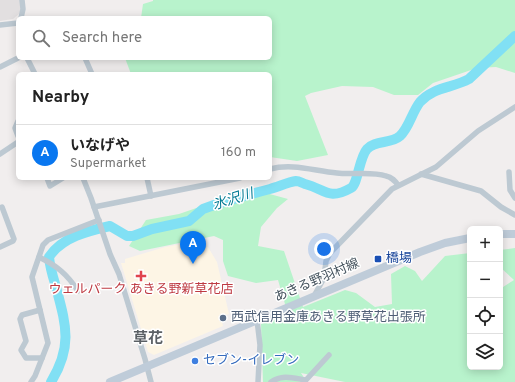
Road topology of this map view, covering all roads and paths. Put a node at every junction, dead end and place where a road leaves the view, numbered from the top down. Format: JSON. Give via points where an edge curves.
{"nodes":[{"id":1,"x":22,"y":0,"type":"edge"},
{"id":2,"x":21,"y":16,"type":"edge"},
{"id":3,"x":16,"y":23,"type":"edge"},
{"id":4,"x":0,"y":25,"type":"edge"},
{"id":5,"x":16,"y":59,"type":"edge"},
{"id":6,"x":28,"y":60,"type":"edge"},
{"id":7,"x":86,"y":60,"type":"edge"},
{"id":8,"x":0,"y":67,"type":"edge"},
{"id":9,"x":34,"y":72,"type":"edge"},
{"id":10,"x":91,"y":72,"type":"edge"},
{"id":11,"x":515,"y":107,"type":"edge"},
{"id":12,"x":16,"y":143,"type":"edge"},
{"id":13,"x":0,"y":154,"type":"edge"},
{"id":14,"x":272,"y":169,"type":"edge"},
{"id":15,"x":509,"y":172,"type":"dead end"},
{"id":16,"x":421,"y":174,"type":"junction"},
{"id":17,"x":48,"y":180,"type":"edge"},
{"id":18,"x":60,"y":180,"type":"edge"},
{"id":19,"x":84,"y":180,"type":"edge"},
{"id":20,"x":147,"y":180,"type":"edge"},
{"id":21,"x":230,"y":180,"type":"edge"},
{"id":22,"x":398,"y":185,"type":"junction"},
{"id":23,"x":151,"y":196,"type":"junction"},
{"id":24,"x":515,"y":198,"type":"edge"},
{"id":25,"x":2,"y":207,"type":"dead end"},
{"id":26,"x":94,"y":207,"type":"junction"},
{"id":27,"x":515,"y":215,"type":"edge"},
{"id":28,"x":99,"y":222,"type":"junction"},
{"id":29,"x":503,"y":234,"type":"edge"},
{"id":30,"x":515,"y":234,"type":"edge"},
{"id":31,"x":467,"y":239,"type":"edge"},
{"id":32,"x":0,"y":247,"type":"edge"},
{"id":33,"x":39,"y":257,"type":"junction"},
{"id":34,"x":78,"y":291,"type":"dead end"},
{"id":35,"x":314,"y":296,"type":"junction"},
{"id":36,"x":40,"y":310,"type":"junction"},
{"id":37,"x":257,"y":320,"type":"junction"},
{"id":38,"x":329,"y":355,"type":"dead end"},
{"id":39,"x":42,"y":358,"type":"junction"},
{"id":40,"x":147,"y":366,"type":"junction"},
{"id":41,"x":31,"y":382,"type":"edge"},
{"id":42,"x":110,"y":382,"type":"edge"},
{"id":43,"x":151,"y":382,"type":"edge"},
{"id":44,"x":258,"y":382,"type":"edge"},
{"id":45,"x":271,"y":382,"type":"edge"}],
"edges":[{"from":1,"to":2,"type":"street"},
{"from":3,"to":4,"type":"street"},
{"from":5,"to":8,"type":"street"},
{"from":6,"to":9,"type":"street"},
{"from":7,"to":10,"type":"street"},
{"from":11,"to":16,"type":"street","via":[[478,131],[439,164]]},
{"from":12,"to":13,"type":"street"},
{"from":14,"to":22,"type":"street","via":[[284,166],[337,173],[386,175]]},
{"from":15,"to":24,"type":"street","via":[[510,190]]},
{"from":16,"to":22,"type":"street"},
{"from":16,"to":27,"type":"street","via":[[481,191]]},
{"from":17,"to":18,"type":"street","via":[[50,186]]},
{"from":19,"to":26,"type":"street"},
{"from":20,"to":23,"type":"street"},
{"from":21,"to":23,"type":"street"},
{"from":22,"to":35,"type":"street","via":[[330,254],[326,261],[324,278]]},
{"from":23,"to":26,"type":"street"},
{"from":25,"to":32,"type":"street","via":[[14,239]]},
{"from":26,"to":28,"type":"street"},
{"from":28,"to":33,"type":"street","via":[[48,240],[43,245]]},
{"from":28,"to":40,"type":"street","via":[[119,274]]},
{"from":29,"to":30,"type":"main road"},
{"from":31,"to":35,"type":"main road","name":"あきる野羽村線","via":[[426,249]]},
{"from":33,"to":34,"type":"street","via":[[57,267]]},
{"from":33,"to":36,"type":"street","via":[[32,277]]},
{"from":35,"to":37,"type":"main road","name":"あきる野羽村線"},
{"from":36,"to":39,"type":"street","via":[[48,343]]},
{"from":36,"to":39,"type":"street","via":[[22,315],[20,319],[26,340],[21,350],[26,358]]},
{"from":37,"to":40,"type":"main road","name":"あきる野羽村線"},
{"from":37,"to":44,"type":"street","via":[[260,345]]},
{"from":38,"to":45,"type":"street","via":[[306,380],[286,376]]},
{"from":39,"to":41,"type":"street"},
{"from":40,"to":42,"type":"main road","name":"あきる野羽村線"},
{"from":40,"to":43,"type":"street"}]}
